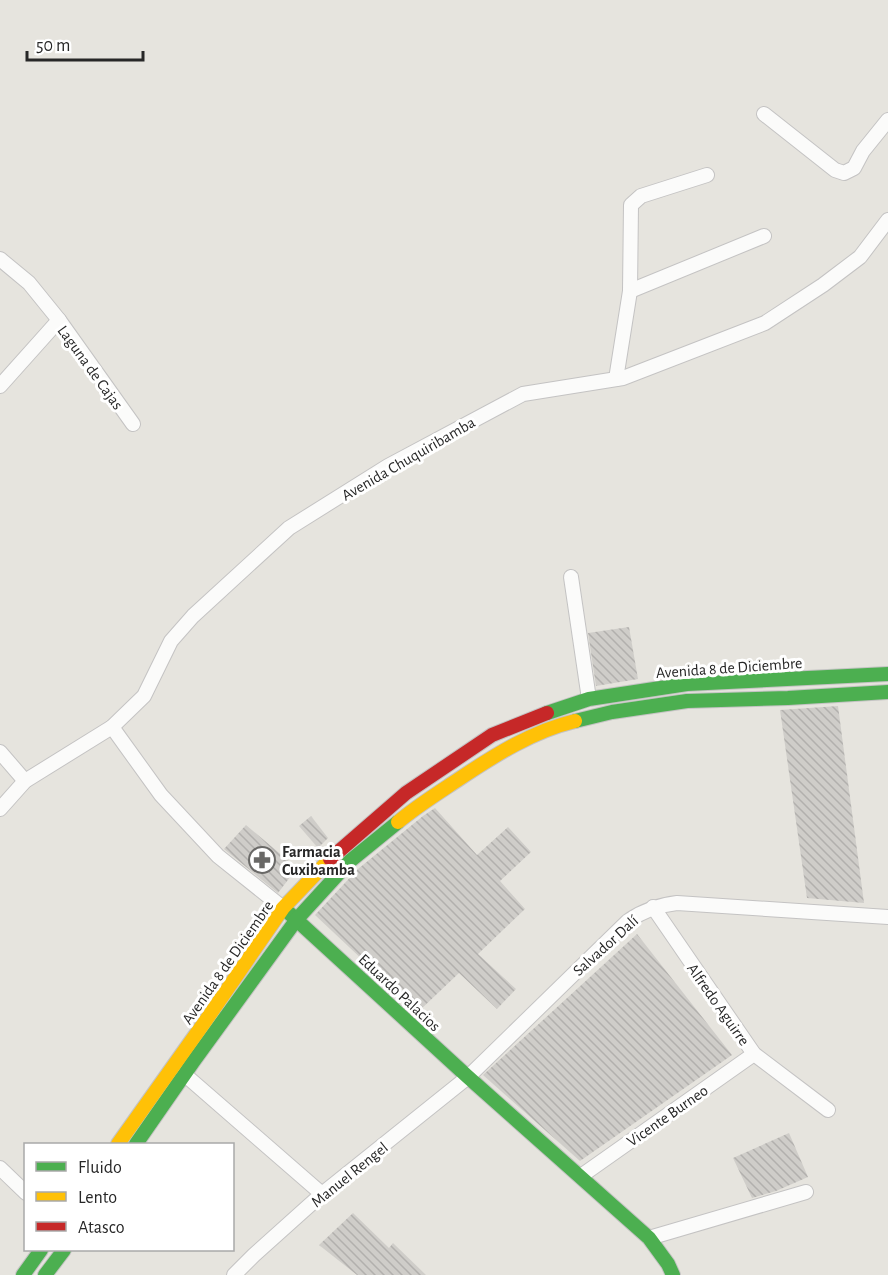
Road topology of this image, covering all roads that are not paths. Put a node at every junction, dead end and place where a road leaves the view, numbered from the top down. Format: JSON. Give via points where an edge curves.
{"nodes":[{"id":1,"x":764,"y":114,"type":"dead end"},
{"id":2,"x":888,"y":120,"type":"edge"},
{"id":3,"x":706,"y":176,"type":"dead end"},
{"id":4,"x":888,"y":220,"type":"edge"},
{"id":5,"x":764,"y":236,"type":"dead end"},
{"id":6,"x":0,"y":260,"type":"edge"},
{"id":7,"x":630,"y":291,"type":"junction"},
{"id":8,"x":59,"y":320,"type":"junction"},
{"id":9,"x":616,"y":379,"type":"junction"},
{"id":10,"x":0,"y":386,"type":"edge"},
{"id":11,"x":133,"y":424,"type":"dead end"},
{"id":12,"x":571,"y":577,"type":"dead end"},
{"id":13,"x":888,"y":674,"type":"edge"},
{"id":14,"x":888,"y":692,"type":"edge"},
{"id":15,"x":589,"y":699,"type":"junction"},
{"id":16,"x":112,"y":727,"type":"junction"},
{"id":17,"x":0,"y":752,"type":"edge"},
{"id":18,"x":25,"y":781,"type":"junction"},
{"id":19,"x":0,"y":808,"type":"edge"},
{"id":20,"x":652,"y":907,"type":"junction"},
{"id":21,"x":283,"y":908,"type":"junction"},
{"id":22,"x":888,"y":917,"type":"edge"},
{"id":23,"x":297,"y":919,"type":"junction"},
{"id":24,"x":754,"y":1054,"type":"junction"},
{"id":25,"x":184,"y":1074,"type":"junction"},
{"id":26,"x":468,"y":1077,"type":"junction"},
{"id":27,"x":828,"y":1110,"type":"dead end"},
{"id":28,"x":119,"y":1143,"type":"edge"},
{"id":29,"x":137,"y":1143,"type":"edge"},
{"id":30,"x":0,"y":1168,"type":"edge"},
{"id":31,"x":581,"y":1176,"type":"junction"},
{"id":32,"x":24,"y":1191,"type":"edge"},
{"id":33,"x":806,"y":1192,"type":"dead end"},
{"id":34,"x":322,"y":1194,"type":"junction"},
{"id":35,"x":649,"y":1238,"type":"junction"},
{"id":36,"x":40,"y":1251,"type":"edge"},
{"id":37,"x":63,"y":1251,"type":"edge"},
{"id":38,"x":23,"y":1275,"type":"edge"},
{"id":39,"x":45,"y":1275,"type":"edge"},
{"id":40,"x":234,"y":1275,"type":"edge"},
{"id":41,"x":673,"y":1275,"type":"edge"}],
"edges":[{"from":1,"to":2,"type":"street","via":[[835,170],[844,172],[854,168]]},
{"from":3,"to":7,"type":"street","via":[[640,196],[631,206]]},
{"from":4,"to":9,"type":"street","name":"Avenida Chuquiribamba","via":[[860,257],[765,323]]},
{"from":5,"to":7,"type":"street"},
{"from":6,"to":8,"type":"street","via":[[29,283]]},
{"from":7,"to":9,"type":"street"},
{"from":8,"to":10,"type":"street","name":"Laguna de Cajas"},
{"from":8,"to":11,"type":"street","name":"Laguna de Cajas"},
{"from":9,"to":16,"type":"street","name":"Avenida Chuquiribamba","via":[[523,394],[388,465],[288,528],[193,616],[171,641],[144,696]]},
{"from":12,"to":15,"type":"street"},
{"from":13,"to":15,"type":"main road","name":"Avenida 8 de Diciembre","via":[[687,684]]},
{"from":14,"to":23,"type":"main road","name":"Avenida 8 de Diciembre","via":[[687,701],[612,712],[560,725],[498,753],[416,807],[350,861]]},
{"from":15,"to":21,"type":"main road","name":"Avenida 8 de Diciembre","via":[[492,735],[406,793],[331,858]]},
{"from":16,"to":18,"type":"street","name":"Avenida Chuquiribamba"},
{"from":16,"to":21,"type":"street","name":"Eduardo Palacios","via":[[161,795],[218,856]]},
{"from":17,"to":18,"type":"street"},
{"from":18,"to":19,"type":"street","name":"Avenida Chuquiribamba"},
{"from":20,"to":22,"type":"street","name":"Salvador Dalí","via":[[677,903]]},
{"from":20,"to":24,"type":"street","name":"Alfredo Aguirre"},
{"from":20,"to":26,"type":"street","name":"Salvador Dalí","via":[[628,921]]},
{"from":21,"to":23,"type":"main road","name":"Eduardo Palacios"},
{"from":21,"to":28,"type":"main road","name":"Avenida 8 de Diciembre"},
{"from":23,"to":25,"type":"main road","name":"Avenida 8 de Diciembre"},
{"from":23,"to":26,"type":"main road","name":"Eduardo Palacios"},
{"from":24,"to":27,"type":"street","name":"Alfredo Aguirre"},
{"from":24,"to":31,"type":"street","name":"Vicente Burneo"},
{"from":25,"to":29,"type":"main road","name":"Avenida 8 de Diciembre"},
{"from":25,"to":34,"type":"street"},
{"from":26,"to":31,"type":"main road","name":"Eduardo Palacios"},
{"from":26,"to":34,"type":"street","name":"Manuel Rengel"},
{"from":30,"to":32,"type":"street"},
{"from":31,"to":35,"type":"main road","name":"Eduardo Palacios"},
{"from":33,"to":35,"type":"street"},
{"from":34,"to":40,"type":"street","name":"Manuel Rengel"},
{"from":35,"to":41,"type":"main road","name":"Eduardo Palacios"},
{"from":36,"to":38,"type":"main road"},
{"from":37,"to":39,"type":"main road"}]}
